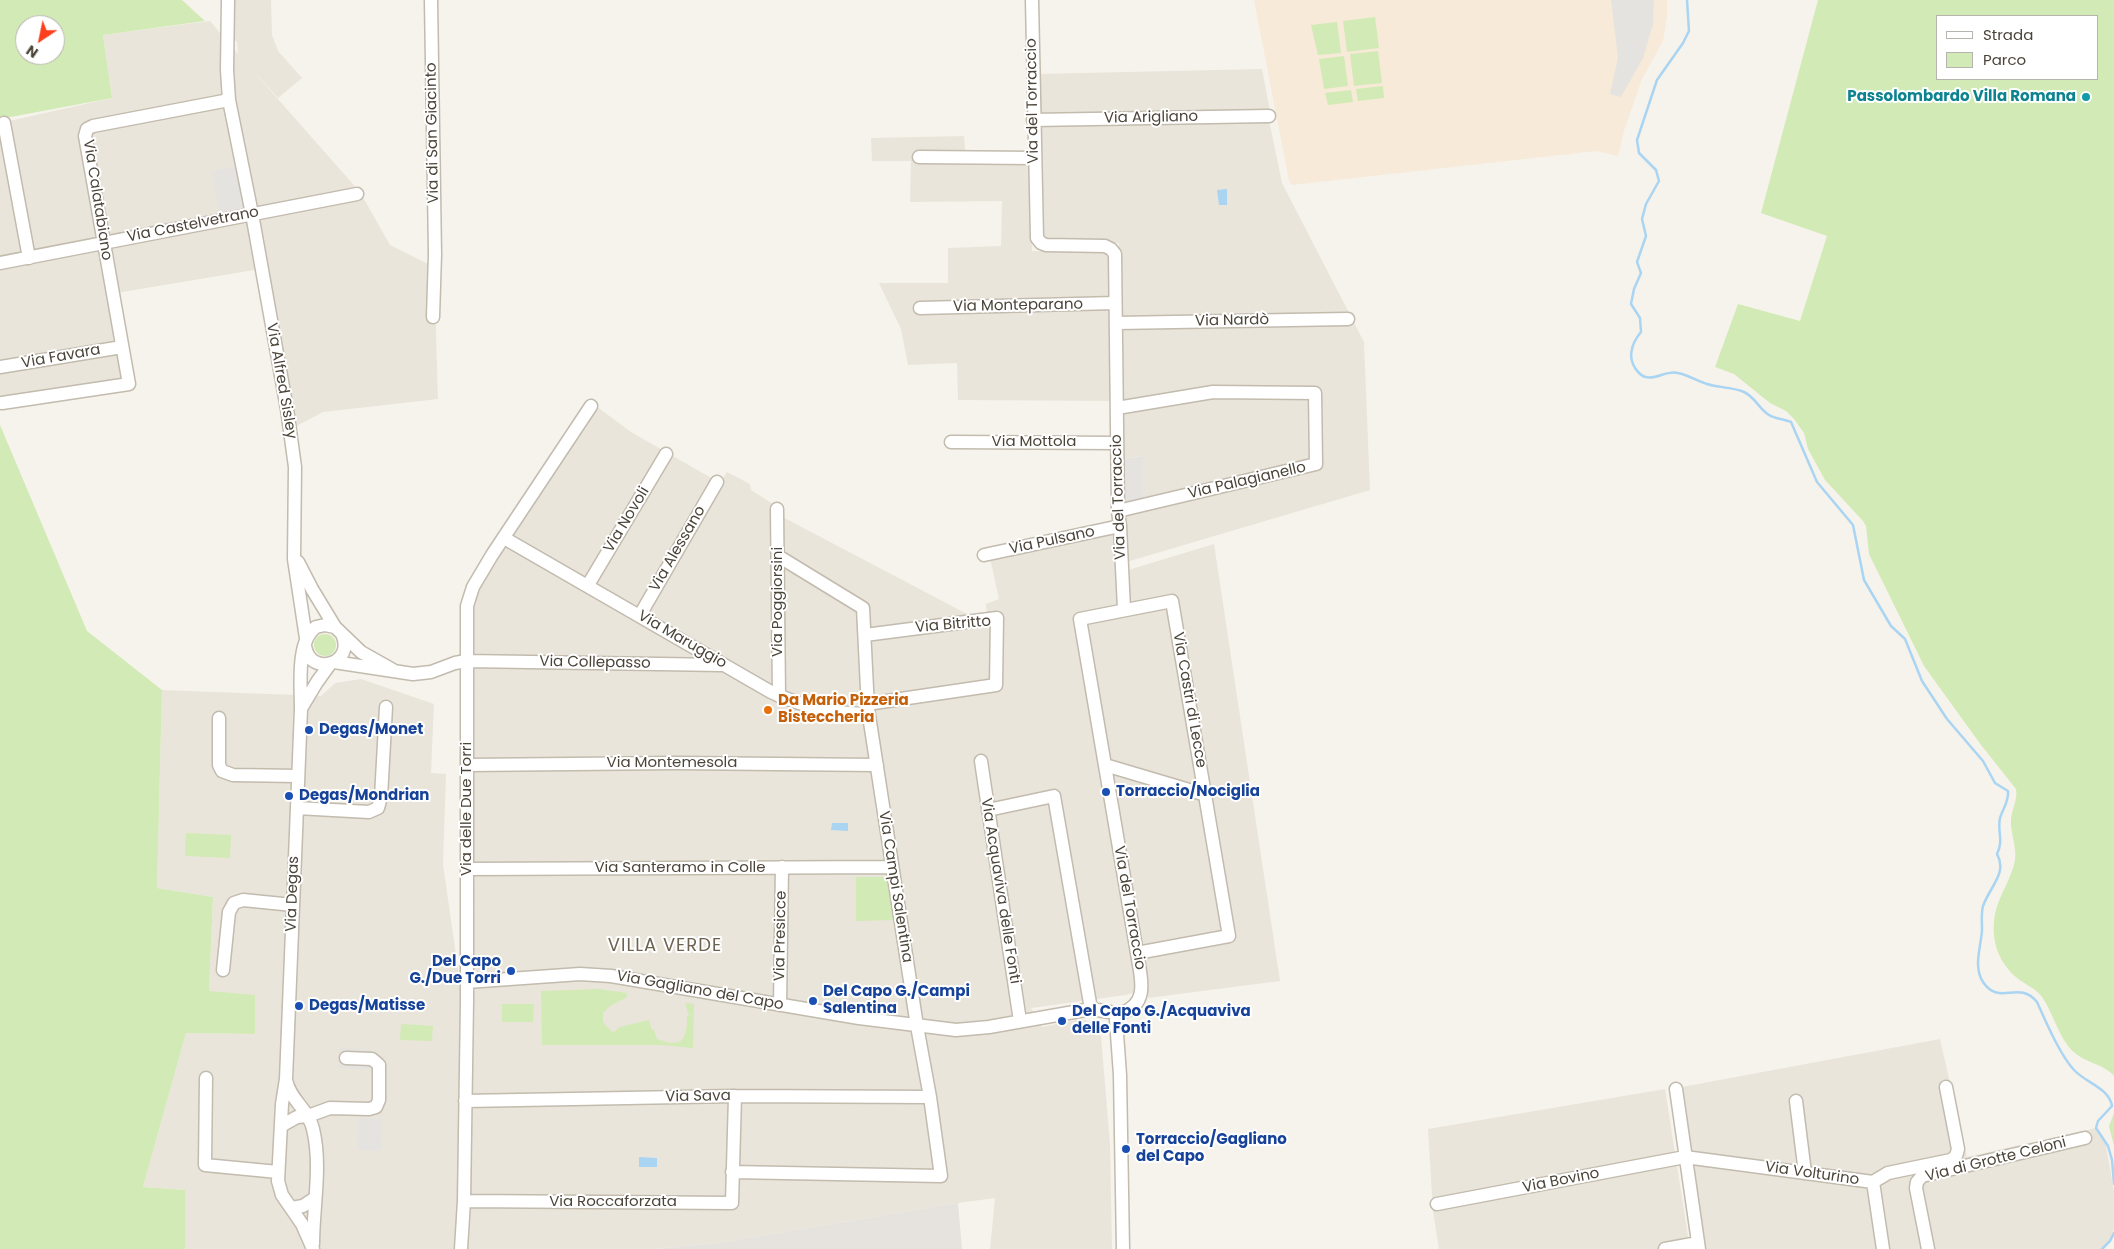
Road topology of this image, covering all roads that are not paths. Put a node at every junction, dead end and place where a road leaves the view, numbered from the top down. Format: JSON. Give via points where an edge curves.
{"nodes":[{"id":1,"x":228,"y":0,"type":"edge"},
{"id":2,"x":431,"y":0,"type":"edge"},
{"id":3,"x":1032,"y":0,"type":"edge"},
{"id":4,"x":230,"y":100,"type":"junction"},
{"id":5,"x":1269,"y":116,"type":"dead end"},
{"id":6,"x":1033,"y":120,"type":"junction"},
{"id":7,"x":4,"y":123,"type":"dead end"},
{"id":8,"x":919,"y":157,"type":"dead end"},
{"id":9,"x":1034,"y":158,"type":"junction"},
{"id":10,"x":357,"y":194,"type":"dead end"},
{"id":11,"x":252,"y":214,"type":"junction"},
{"id":12,"x":104,"y":243,"type":"junction"},
{"id":13,"x":29,"y":258,"type":"junction"},
{"id":14,"x":0,"y":263,"type":"edge"},
{"id":15,"x":1116,"y":303,"type":"junction"},
{"id":16,"x":920,"y":308,"type":"dead end"},
{"id":17,"x":433,"y":317,"type":"dead end"},
{"id":18,"x":1348,"y":319,"type":"dead end"},
{"id":19,"x":1116,"y":323,"type":"junction"},
{"id":20,"x":122,"y":347,"type":"junction"},
{"id":21,"x":0,"y":367,"type":"edge"},
{"id":22,"x":2,"y":403,"type":"dead end"},
{"id":23,"x":590,"y":406,"type":"dead end"},
{"id":24,"x":1117,"y":408,"type":"junction"},
{"id":25,"x":951,"y":442,"type":"dead end"},
{"id":26,"x":1117,"y":443,"type":"junction"},
{"id":27,"x":666,"y":454,"type":"dead end"},
{"id":28,"x":717,"y":482,"type":"dead end"},
{"id":29,"x":778,"y":509,"type":"dead end"},
{"id":30,"x":1118,"y":511,"type":"junction"},
{"id":31,"x":1120,"y":526,"type":"junction"},
{"id":32,"x":504,"y":538,"type":"junction"},
{"id":33,"x":294,"y":550,"type":"junction"},
{"id":34,"x":984,"y":555,"type":"dead end"},
{"id":35,"x":778,"y":556,"type":"junction"},
{"id":36,"x":588,"y":585,"type":"junction"},
{"id":37,"x":1124,"y":609,"type":"junction"},
{"id":38,"x":640,"y":615,"type":"junction"},
{"id":39,"x":338,"y":630,"type":"junction"},
{"id":40,"x":865,"y":635,"type":"junction"},
{"id":41,"x":305,"y":642,"type":"junction"},
{"id":42,"x":466,"y":661,"type":"junction"},
{"id":43,"x":332,"y":663,"type":"junction"},
{"id":44,"x":724,"y":665,"type":"junction"},
{"id":45,"x":393,"y":670,"type":"junction"},
{"id":46,"x":779,"y":696,"type":"junction"},
{"id":47,"x":386,"y":707,"type":"dead end"},
{"id":48,"x":301,"y":709,"type":"junction"},
{"id":49,"x":868,"y":709,"type":"junction"},
{"id":50,"x":219,"y":718,"type":"dead end"},
{"id":51,"x":981,"y":761,"type":"dead end"},
{"id":52,"x":467,"y":764,"type":"junction"},
{"id":53,"x":877,"y":765,"type":"junction"},
{"id":54,"x":1105,"y":765,"type":"junction"},
{"id":55,"x":298,"y":776,"type":"junction"},
{"id":56,"x":1206,"y":796,"type":"junction"},
{"id":57,"x":297,"y":808,"type":"junction"},
{"id":58,"x":988,"y":810,"type":"junction"},
{"id":59,"x":782,"y":867,"type":"junction"},
{"id":60,"x":892,"y":867,"type":"junction"},
{"id":61,"x":467,"y":869,"type":"junction"},
{"id":62,"x":293,"y":905,"type":"junction"},
{"id":63,"x":1137,"y":953,"type":"junction"},
{"id":64,"x":223,"y":970,"type":"dead end"},
{"id":65,"x":467,"y":982,"type":"junction"},
{"id":66,"x":780,"y":1005,"type":"junction"},
{"id":67,"x":1091,"y":1009,"type":"junction"},
{"id":68,"x":1116,"y":1015,"type":"junction"},
{"id":69,"x":1020,"y":1021,"type":"junction"},
{"id":70,"x":917,"y":1026,"type":"junction"},
{"id":71,"x":346,"y":1058,"type":"dead end"},
{"id":72,"x":206,"y":1078,"type":"dead end"},
{"id":73,"x":286,"y":1079,"type":"junction"},
{"id":74,"x":1946,"y":1087,"type":"dead end"},
{"id":75,"x":1676,"y":1089,"type":"dead end"},
{"id":76,"x":735,"y":1096,"type":"junction"},
{"id":77,"x":930,"y":1097,"type":"junction"},
{"id":78,"x":466,"y":1101,"type":"junction"},
{"id":79,"x":1796,"y":1101,"type":"dead end"},
{"id":80,"x":308,"y":1116,"type":"junction"},
{"id":81,"x":281,"y":1126,"type":"junction"},
{"id":82,"x":2085,"y":1138,"type":"dead end"},
{"id":83,"x":1684,"y":1157,"type":"junction"},
{"id":84,"x":278,"y":1172,"type":"junction"},
{"id":85,"x":732,"y":1172,"type":"junction"},
{"id":86,"x":1805,"y":1173,"type":"junction"},
{"id":87,"x":1873,"y":1182,"type":"junction"},
{"id":88,"x":315,"y":1198,"type":"junction"},
{"id":89,"x":464,"y":1201,"type":"junction"},
{"id":90,"x":1437,"y":1204,"type":"dead end"},
{"id":91,"x":291,"y":1208,"type":"junction"},
{"id":92,"x":1699,"y":1246,"type":"edge"},
{"id":93,"x":313,"y":1249,"type":"edge"},
{"id":94,"x":461,"y":1249,"type":"edge"},
{"id":95,"x":1123,"y":1249,"type":"edge"},
{"id":96,"x":1665,"y":1249,"type":"edge"},
{"id":97,"x":1883,"y":1249,"type":"edge"},
{"id":98,"x":1928,"y":1249,"type":"edge"}],
"edges":[{"from":1,"to":4,"type":"street","name":"Via Alfred Sisley"},
{"from":2,"to":17,"type":"street","name":"Via di San Giacinto"},
{"from":3,"to":6,"type":"street","name":"Via del Torraccio"},
{"from":4,"to":11,"type":"street","name":"Via Alfred Sisley"},
{"from":4,"to":12,"type":"street","name":"Via Calatabiano","via":[[87,129],[85,136]]},
{"from":5,"to":6,"type":"street","name":"Via Arigliano"},
{"from":6,"to":9,"type":"street","name":"Via del Torraccio"},
{"from":7,"to":13,"type":"street"},
{"from":8,"to":9,"type":"street"},
{"from":9,"to":15,"type":"street","name":"Via del Torraccio","via":[[1038,241],[1046,245],[1112,248],[1115,254]]},
{"from":10,"to":11,"type":"street","name":"Via Castelvetrano"},
{"from":11,"to":12,"type":"street","name":"Via Castelvetrano"},
{"from":11,"to":33,"type":"street","name":"Via Alfred Sisley","via":[[295,467]]},
{"from":12,"to":13,"type":"street","name":"Via Castelvetrano"},
{"from":12,"to":20,"type":"street","name":"Via Calatabiano"},
{"from":13,"to":14,"type":"street","name":"Via Castelvetrano"},
{"from":15,"to":16,"type":"street","name":"Via Monteparano"},
{"from":15,"to":19,"type":"street","name":"Via del Torraccio"},
{"from":18,"to":19,"type":"street","name":"Via Nardò"},
{"from":19,"to":24,"type":"street","name":"Via del Torraccio"},
{"from":20,"to":21,"type":"street","name":"Via Favara"},
{"from":20,"to":22,"type":"street","name":"Via Calatabiano","via":[[129,384]]},
{"from":23,"to":32,"type":"street","name":"Via delle Due Torri"},
{"from":24,"to":26,"type":"street","name":"Via del Torraccio"},
{"from":24,"to":30,"type":"street","name":"Via Palagianello","via":[[1213,392],[1315,393],[1316,464]]},
{"from":25,"to":26,"type":"street","name":"Via Mottola"},
{"from":26,"to":30,"type":"street","name":"Via del Torraccio"},
{"from":27,"to":36,"type":"street","name":"Via Novoli"},
{"from":28,"to":38,"type":"street","name":"Via Alessano"},
{"from":29,"to":35,"type":"street","name":"Via Poggiorsini"},
{"from":30,"to":31,"type":"street","name":"Via del Torraccio"},
{"from":31,"to":34,"type":"street","name":"Via Pulsano"},
{"from":31,"to":37,"type":"street","name":"Via del Torraccio"},
{"from":32,"to":36,"type":"street","name":"Via Maruggio"},
{"from":32,"to":42,"type":"street","name":"Via delle Due Torri","via":[[468,600]]},
{"from":33,"to":39,"type":"street","via":[[312,589]]},
{"from":33,"to":41,"type":"street","name":"Via Alfred Sisley"},
{"from":35,"to":40,"type":"street","name":"Via Campi Salentina","via":[[863,608]]},
{"from":35,"to":46,"type":"street","name":"Via Poggiorsini"},
{"from":36,"to":38,"type":"street","name":"Via Maruggio"},
{"from":37,"to":54,"type":"street","name":"Via del Torraccio","via":[[1080,618]]},
{"from":37,"to":56,"type":"street","name":"Via Castri di Lecce","via":[[1172,600]]},
{"from":38,"to":44,"type":"street","name":"Via Maruggio"},
{"from":39,"to":41,"type":"street","via":[[325,625],[316,627]]},
{"from":39,"to":43,"type":"street","via":[[344,649]]},
{"from":39,"to":45,"type":"street","via":[[361,652]]},
{"from":40,"to":49,"type":"street","name":"Via Campi Salentina"},
{"from":40,"to":49,"type":"street","name":"Via Bitritto","via":[[997,618],[996,685]]},
{"from":41,"to":43,"type":"street","via":[[307,653],[313,660],[321,664]]},
{"from":41,"to":48,"type":"street","name":"Via Degas"},
{"from":42,"to":44,"type":"street","name":"Via Collepasso"},
{"from":42,"to":45,"type":"street","via":[[420,674]]},
{"from":42,"to":52,"type":"street","name":"Via delle Due Torri"},
{"from":43,"to":45,"type":"street"},
{"from":43,"to":48,"type":"street","name":"Via Degas"},
{"from":44,"to":46,"type":"street","name":"Via Maruggio"},
{"from":46,"to":49,"type":"street","name":"Via Maruggio","via":[[826,711]]},
{"from":47,"to":57,"type":"street","via":[[378,808],[369,812]]},
{"from":48,"to":55,"type":"street","name":"Via Degas"},
{"from":49,"to":53,"type":"street","name":"Via Campi Salentina"},
{"from":50,"to":55,"type":"street","via":[[219,765],[222,771],[232,775]]},
{"from":51,"to":58,"type":"street","name":"Via Acquaviva delle Fonti"},
{"from":52,"to":53,"type":"street","name":"Via Montemesola"},
{"from":52,"to":61,"type":"street","name":"Via delle Due Torri"},
{"from":53,"to":60,"type":"street","name":"Via Campi Salentina"},
{"from":54,"to":56,"type":"street"},
{"from":54,"to":63,"type":"street","name":"Via del Torraccio"},
{"from":55,"to":57,"type":"street","name":"Via Degas"},
{"from":56,"to":63,"type":"street","name":"Via Castri di Lecce","via":[[1229,936]]},
{"from":57,"to":62,"type":"street","name":"Via Degas"},
{"from":58,"to":67,"type":"street","via":[[1054,796]]},
{"from":58,"to":69,"type":"street","name":"Via Acquaviva delle Fonti"},
{"from":59,"to":60,"type":"street","name":"Via Santeramo in Colle"},
{"from":59,"to":61,"type":"street","name":"Via Santeramo in Colle"},
{"from":59,"to":66,"type":"street","name":"Via Presicce"},
{"from":60,"to":70,"type":"street","name":"Via Campi Salentina"},
{"from":61,"to":65,"type":"street","name":"Via delle Due Torri"},
{"from":62,"to":64,"type":"street","via":[[243,900],[234,903],[229,912]]},
{"from":62,"to":73,"type":"street","name":"Via Degas"},
{"from":63,"to":68,"type":"street","name":"Via del Torraccio","via":[[1142,993],[1132,1007]]},
{"from":65,"to":66,"type":"street","name":"Via Gagliano del Capo","via":[[580,974],[611,976]]},
{"from":65,"to":78,"type":"street","name":"Via delle Due Torri"},
{"from":66,"to":70,"type":"street","name":"Via Gagliano del Capo"},
{"from":67,"to":68,"type":"street","name":"Via Gagliano del Capo"},
{"from":67,"to":69,"type":"street","name":"Via Gagliano del Capo"},
{"from":68,"to":95,"type":"street"},
{"from":69,"to":70,"type":"street","name":"Via Gagliano del Capo","via":[[956,1030]]},
{"from":70,"to":77,"type":"street","name":"Via Campi Salentina"},
{"from":71,"to":80,"type":"street","via":[[372,1059],[379,1065],[377,1105],[369,1109],[330,1108]]},
{"from":72,"to":84,"type":"street","via":[[205,1165]]},
{"from":73,"to":80,"type":"street","name":"Via Degas","via":[[293,1096]]},
{"from":73,"to":81,"type":"street","name":"Via Degas"},
{"from":74,"to":87,"type":"street","via":[[1958,1148],[1955,1157],[1888,1173]]},
{"from":75,"to":83,"type":"street"},
{"from":76,"to":77,"type":"street","name":"Via Sava"},
{"from":76,"to":78,"type":"street","name":"Via Sava"},
{"from":76,"to":85,"type":"street"},
{"from":77,"to":85,"type":"street","name":"Via Campi Salentina","via":[[941,1176]]},
{"from":78,"to":89,"type":"street","name":"Via delle Due Torri"},
{"from":79,"to":86,"type":"street"},
{"from":80,"to":81,"type":"street","via":[[297,1117]]},
{"from":80,"to":88,"type":"street","name":"Via Degas","via":[[316,1150]]},
{"from":81,"to":84,"type":"street","name":"Via Degas"},
{"from":82,"to":98,"type":"street","name":"Via di Grotte Celoni","via":[[1922,1176],[1916,1186]]},
{"from":83,"to":86,"type":"street","name":"Via Volturino"},
{"from":83,"to":90,"type":"street","name":"Via Bovino"},
{"from":83,"to":92,"type":"street"},
{"from":84,"to":91,"type":"street","name":"Via Degas","via":[[281,1192]]},
{"from":85,"to":89,"type":"street","name":"Via Roccaforzata","via":[[732,1203]]},
{"from":86,"to":87,"type":"street","name":"Via Volturino"},
{"from":87,"to":97,"type":"street","name":"Via Volturino"},
{"from":88,"to":91,"type":"street"},
{"from":88,"to":93,"type":"street","name":"Via Degas"},
{"from":89,"to":94,"type":"street","name":"Via delle Due Torri"},
{"from":91,"to":93,"type":"street","name":"Via Degas"},
{"from":92,"to":96,"type":"street"}]}
